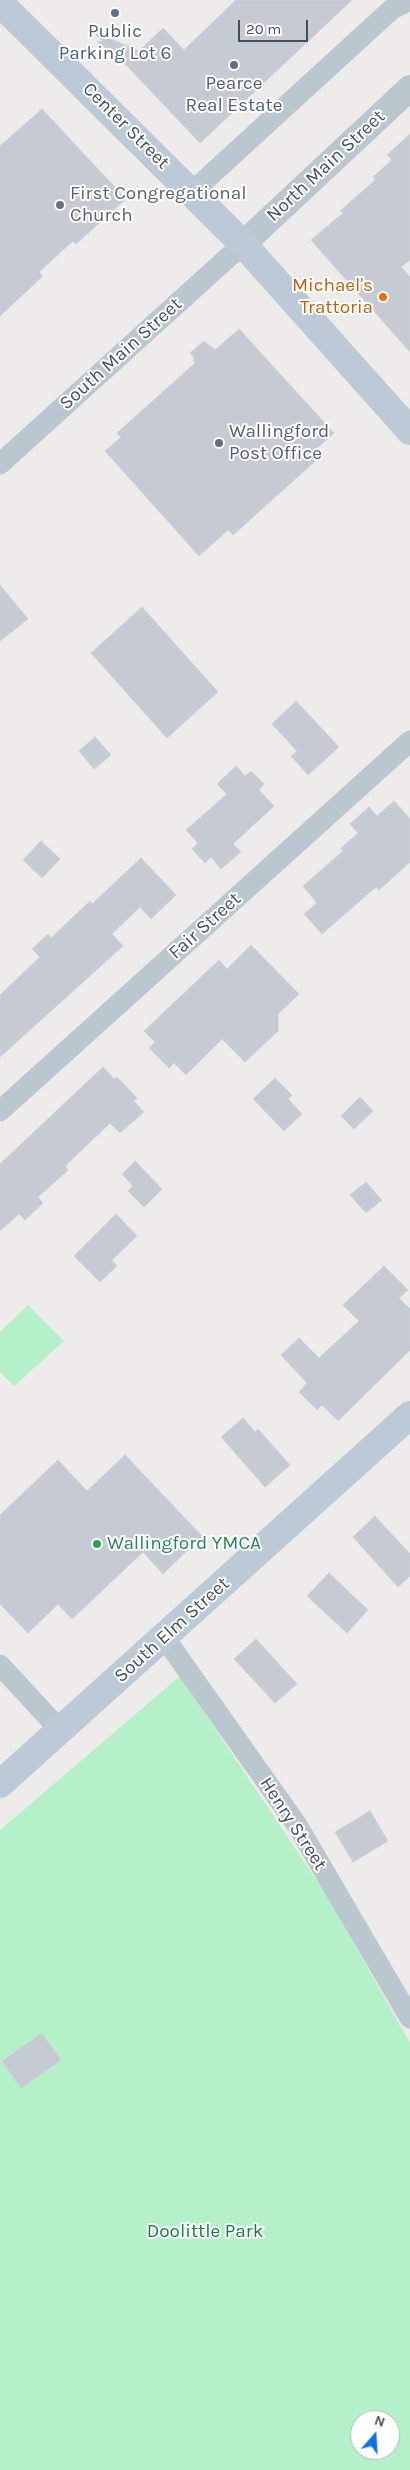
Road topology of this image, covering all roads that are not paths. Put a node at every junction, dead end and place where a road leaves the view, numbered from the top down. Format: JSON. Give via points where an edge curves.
{"nodes":[{"id":1,"x":410,"y":0,"type":"edge"},
{"id":2,"x":0,"y":3,"type":"edge"},
{"id":3,"x":410,"y":88,"type":"edge"},
{"id":4,"x":192,"y":192,"type":"junction"},
{"id":5,"x":243,"y":244,"type":"junction"},
{"id":6,"x":410,"y":431,"type":"edge"},
{"id":7,"x":0,"y":464,"type":"edge"},
{"id":8,"x":410,"y":741,"type":"edge"},
{"id":9,"x":0,"y":1111,"type":"edge"},
{"id":10,"x":410,"y":1415,"type":"edge"},
{"id":11,"x":164,"y":1637,"type":"junction"},
{"id":12,"x":0,"y":1665,"type":"edge"},
{"id":13,"x":60,"y":1730,"type":"junction"},
{"id":14,"x":0,"y":1784,"type":"edge"},
{"id":15,"x":410,"y":2018,"type":"edge"}],
"edges":[{"from":1,"to":4,"type":"street","via":[[392,9]]},
{"from":2,"to":4,"type":"main road","name":"Center Street"},
{"from":3,"to":5,"type":"street","name":"North Main Street"},
{"from":4,"to":5,"type":"main road","name":"Center Street"},
{"from":5,"to":6,"type":"main road","name":"Center Street"},
{"from":5,"to":7,"type":"street","name":"South Main Street"},
{"from":8,"to":9,"type":"street","name":"Fair Street"},
{"from":10,"to":11,"type":"main road","name":"South Elm Street"},
{"from":11,"to":13,"type":"main road","name":"South Elm Street"},
{"from":11,"to":15,"type":"street","name":"Henry Street","via":[[297,1825]]},
{"from":12,"to":13,"type":"street"},
{"from":13,"to":14,"type":"main road","name":"South Elm Street"}]}
